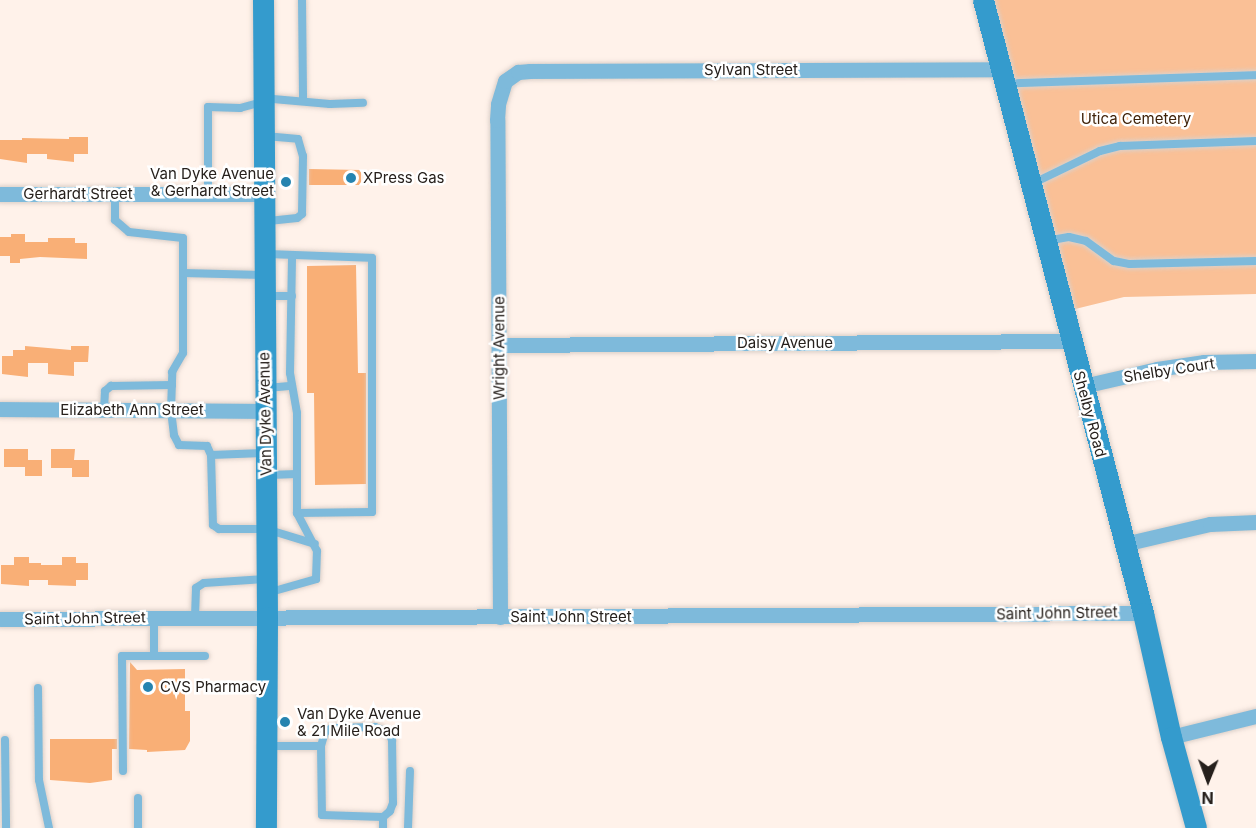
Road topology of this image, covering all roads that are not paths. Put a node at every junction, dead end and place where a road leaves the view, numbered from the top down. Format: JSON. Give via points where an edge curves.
{"nodes":[{"id":1,"x":263,"y":0,"type":"edge"},
{"id":2,"x":302,"y":0,"type":"edge"},
{"id":3,"x":983,"y":0,"type":"edge"},
{"id":4,"x":1000,"y":69,"type":"junction"},
{"id":5,"x":1256,"y":75,"type":"edge"},
{"id":6,"x":506,"y":81,"type":"joint"},
{"id":7,"x":1018,"y":82,"type":"dead end"},
{"id":8,"x":303,"y":100,"type":"junction"},
{"id":9,"x":263,"y":102,"type":"junction"},
{"id":10,"x":363,"y":103,"type":"dead end"},
{"id":11,"x":263,"y":136,"type":"junction"},
{"id":12,"x":1256,"y":141,"type":"edge"},
{"id":13,"x":1041,"y":178,"type":"dead end"},
{"id":14,"x":0,"y":194,"type":"edge"},
{"id":15,"x":115,"y":194,"type":"junction"},
{"id":16,"x":208,"y":194,"type":"junction"},
{"id":17,"x":264,"y":194,"type":"junction"},
{"id":18,"x":264,"y":221,"type":"junction"},
{"id":19,"x":1045,"y":242,"type":"junction"},
{"id":20,"x":292,"y":255,"type":"junction"},
{"id":21,"x":1256,"y":261,"type":"edge"},
{"id":22,"x":183,"y":273,"type":"junction"},
{"id":23,"x":264,"y":275,"type":"junction"},
{"id":24,"x":292,"y":296,"type":"junction"},
{"id":25,"x":1070,"y":341,"type":"junction"},
{"id":26,"x":500,"y":345,"type":"junction"},
{"id":27,"x":1256,"y":361,"type":"edge"},
{"id":28,"x":172,"y":385,"type":"junction"},
{"id":29,"x":292,"y":386,"type":"junction"},
{"id":30,"x":1083,"y":386,"type":"junction"},
{"id":31,"x":265,"y":388,"type":"junction"},
{"id":32,"x":0,"y":409,"type":"edge"},
{"id":33,"x":104,"y":410,"type":"junction"},
{"id":34,"x":171,"y":410,"type":"junction"},
{"id":35,"x":265,"y":411,"type":"junction"},
{"id":36,"x":211,"y":452,"type":"junction"},
{"id":37,"x":265,"y":453,"type":"junction"},
{"id":38,"x":297,"y":474,"type":"junction"},
{"id":39,"x":266,"y":475,"type":"junction"},
{"id":40,"x":297,"y":513,"type":"junction"},
{"id":41,"x":1256,"y":522,"type":"edge"},
{"id":42,"x":266,"y":529,"type":"junction"},
{"id":43,"x":1124,"y":543,"type":"junction"},
{"id":44,"x":315,"y":544,"type":"junction"},
{"id":45,"x":267,"y":586,"type":"junction"},
{"id":46,"x":1143,"y":613,"type":"junction"},
{"id":47,"x":154,"y":617,"type":"junction"},
{"id":48,"x":195,"y":617,"type":"junction"},
{"id":49,"x":267,"y":617,"type":"junction"},
{"id":50,"x":500,"y":617,"type":"junction"},
{"id":51,"x":0,"y":619,"type":"edge"},
{"id":52,"x":154,"y":656,"type":"junction"},
{"id":53,"x":205,"y":656,"type":"dead end"},
{"id":54,"x":38,"y":688,"type":"dead end"},
{"id":55,"x":1256,"y":716,"type":"edge"},
{"id":56,"x":1171,"y":737,"type":"junction"},
{"id":57,"x":5,"y":740,"type":"dead end"},
{"id":58,"x":268,"y":746,"type":"junction"},
{"id":59,"x":321,"y":746,"type":"junction"},
{"id":60,"x":123,"y":771,"type":"dead end"},
{"id":61,"x":410,"y":771,"type":"dead end"},
{"id":62,"x":138,"y":798,"type":"dead end"},
{"id":63,"x":383,"y":817,"type":"junction"},
{"id":64,"x":6,"y":828,"type":"edge"},
{"id":65,"x":49,"y":828,"type":"edge"},
{"id":66,"x":138,"y":828,"type":"edge"},
{"id":67,"x":266,"y":828,"type":"edge"},
{"id":68,"x":383,"y":828,"type":"edge"},
{"id":69,"x":408,"y":828,"type":"edge"},
{"id":70,"x":1196,"y":828,"type":"edge"}],
"edges":[{"from":1,"to":9,"type":"street","name":"Van Dyke Avenue"},
{"from":2,"to":8,"type":"lane"},
{"from":3,"to":4,"type":"street","name":"Shelby Road"},
{"from":4,"to":6,"type":"street","name":"Sylvan Street","via":[[530,71],[518,72]]},
{"from":4,"to":19,"type":"street","name":"Shelby Road"},
{"from":5,"to":7,"type":"lane"},
{"from":6,"to":26,"type":"street","name":"Wright Avenue","via":[[497,120]]},
{"from":8,"to":9,"type":"lane"},
{"from":8,"to":10,"type":"lane"},
{"from":9,"to":11,"type":"street","name":"Van Dyke Avenue"},
{"from":9,"to":16,"type":"lane","via":[[240,108],[208,106]]},
{"from":11,"to":17,"type":"street","name":"Van Dyke Avenue"},
{"from":11,"to":18,"type":"lane","via":[[301,142],[303,210],[297,218]]},
{"from":12,"to":13,"type":"lane","via":[[1120,146]]},
{"from":14,"to":15,"type":"street","name":"Gerhardt Street"},
{"from":15,"to":16,"type":"street","name":"Gerhardt Street"},
{"from":15,"to":22,"type":"lane","via":[[115,220],[129,232],[183,238]]},
{"from":16,"to":17,"type":"street","name":"Gerhardt Street"},
{"from":17,"to":18,"type":"street","name":"Van Dyke Avenue"},
{"from":18,"to":23,"type":"street","name":"Van Dyke Avenue"},
{"from":19,"to":21,"type":"lane","via":[[1069,237],[1086,241],[1114,261],[1130,264]]},
{"from":19,"to":25,"type":"street","name":"Shelby Road"},
{"from":20,"to":23,"type":"lane"},
{"from":20,"to":24,"type":"lane"},
{"from":20,"to":40,"type":"lane","via":[[372,258],[372,512]]},
{"from":22,"to":23,"type":"lane"},
{"from":22,"to":28,"type":"lane","via":[[183,353],[172,372]]},
{"from":23,"to":24,"type":"lane"},
{"from":23,"to":31,"type":"street","name":"Van Dyke Avenue"},
{"from":24,"to":29,"type":"lane"},
{"from":25,"to":26,"type":"street","name":"Daisy Avenue"},
{"from":25,"to":30,"type":"street","name":"Shelby Road"},
{"from":26,"to":50,"type":"street","name":"Wright Avenue"},
{"from":27,"to":30,"type":"street","name":"Shelby Court","via":[[1204,362]]},
{"from":28,"to":33,"type":"lane","via":[[111,387],[105,391]]},
{"from":28,"to":34,"type":"lane"},
{"from":29,"to":31,"type":"lane"},
{"from":29,"to":38,"type":"lane","via":[[297,413]]},
{"from":30,"to":43,"type":"street","name":"Shelby Road"},
{"from":31,"to":35,"type":"street","name":"Van Dyke Avenue"},
{"from":32,"to":33,"type":"street","name":"Elizabeth Ann Street"},
{"from":33,"to":34,"type":"street","name":"Elizabeth Ann Street"},
{"from":34,"to":35,"type":"street","name":"Elizabeth Ann Street"},
{"from":34,"to":36,"type":"lane","via":[[177,443],[203,445]]},
{"from":35,"to":37,"type":"street","name":"Van Dyke Avenue"},
{"from":36,"to":37,"type":"lane"},
{"from":36,"to":42,"type":"lane","via":[[213,525],[219,529]]},
{"from":37,"to":39,"type":"street","name":"Van Dyke Avenue"},
{"from":38,"to":39,"type":"lane"},
{"from":38,"to":40,"type":"lane"},
{"from":39,"to":42,"type":"street","name":"Van Dyke Avenue"},
{"from":40,"to":44,"type":"lane"},
{"from":41,"to":43,"type":"street","via":[[1210,524]]},
{"from":42,"to":44,"type":"lane"},
{"from":42,"to":45,"type":"street","name":"Van Dyke Avenue"},
{"from":43,"to":46,"type":"street","name":"Shelby Road"},
{"from":44,"to":45,"type":"lane","via":[[316,579]]},
{"from":45,"to":48,"type":"lane","via":[[204,583],[196,588]]},
{"from":45,"to":49,"type":"street","name":"Van Dyke Avenue"},
{"from":46,"to":50,"type":"street","name":"Saint John Street"},
{"from":46,"to":56,"type":"street","name":"Shelby Road"},
{"from":47,"to":48,"type":"street","name":"Saint John Street"},
{"from":47,"to":51,"type":"street","name":"Saint John Street"},
{"from":47,"to":52,"type":"lane"},
{"from":48,"to":49,"type":"street","name":"Saint John Street"},
{"from":49,"to":50,"type":"street","name":"Saint John Street"},
{"from":49,"to":58,"type":"street","name":"Van Dyke Avenue"},
{"from":52,"to":53,"type":"lane"},
{"from":52,"to":60,"type":"lane","via":[[122,656]]},
{"from":54,"to":65,"type":"lane","via":[[39,780]]},
{"from":55,"to":56,"type":"street"},
{"from":56,"to":70,"type":"street","name":"Shelby Road"},
{"from":57,"to":64,"type":"lane"},
{"from":58,"to":59,"type":"lane"},
{"from":58,"to":67,"type":"street","name":"Van Dyke Avenue"},
{"from":59,"to":63,"type":"lane","via":[[322,815]]},
{"from":59,"to":63,"type":"lane","via":[[325,732],[332,728],[375,727],[389,733],[393,803]]},
{"from":61,"to":69,"type":"lane"},
{"from":62,"to":66,"type":"lane"},
{"from":63,"to":68,"type":"lane"}]}
